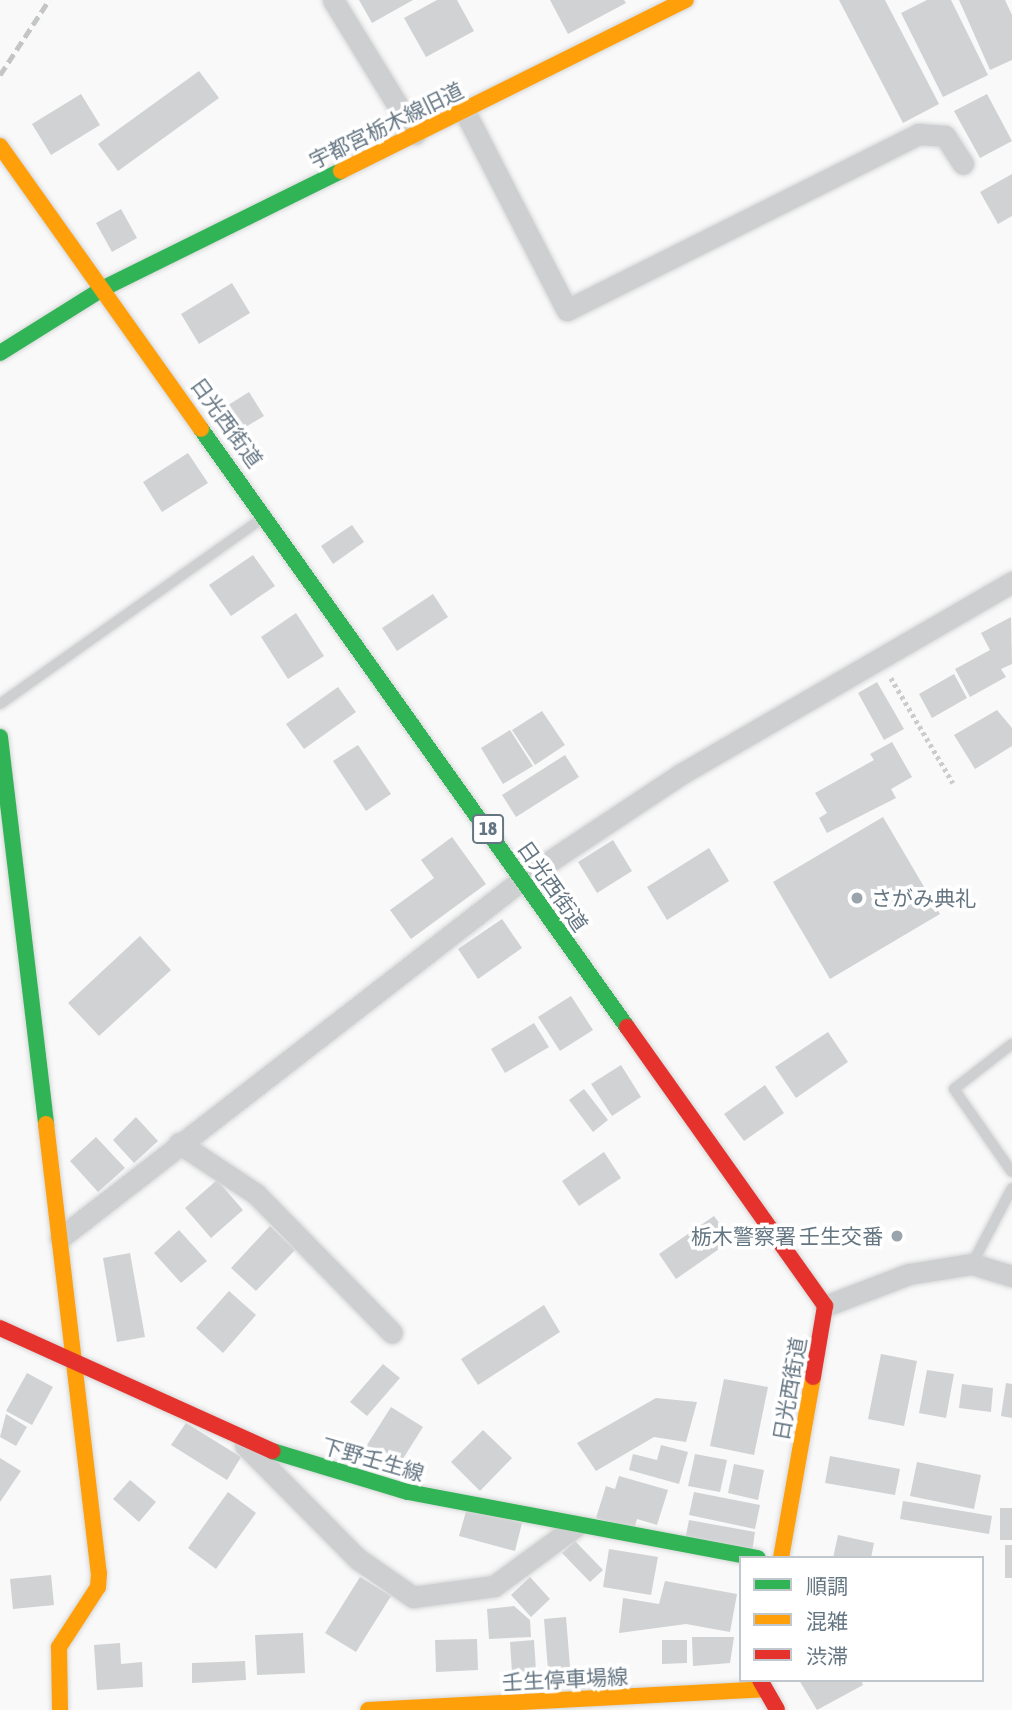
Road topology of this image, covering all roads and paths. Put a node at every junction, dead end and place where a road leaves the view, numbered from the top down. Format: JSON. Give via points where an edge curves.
{"nodes":[{"id":1,"x":333,"y":0,"type":"edge"},
{"id":2,"x":686,"y":0,"type":"edge"},
{"id":3,"x":464,"y":110,"type":"junction"},
{"id":4,"x":415,"y":134,"type":"junction"},
{"id":5,"x":0,"y":146,"type":"edge"},
{"id":6,"x":962,"y":164,"type":"dead end"},
{"id":7,"x":104,"y":288,"type":"junction"},
{"id":8,"x":0,"y":353,"type":"edge"},
{"id":9,"x":268,"y":514,"type":"junction"},
{"id":10,"x":1012,"y":582,"type":"edge"},
{"id":11,"x":879,"y":659,"type":"junction"},
{"id":12,"x":0,"y":704,"type":"edge"},
{"id":13,"x":0,"y":737,"type":"edge"},
{"id":14,"x":953,"y":783,"type":"dead end"},
{"id":15,"x":523,"y":879,"type":"junction"},
{"id":16,"x":1012,"y":1044,"type":"edge"},
{"id":17,"x":179,"y":1143,"type":"junction"},
{"id":18,"x":1012,"y":1172,"type":"edge"},
{"id":19,"x":1012,"y":1188,"type":"edge"},
{"id":20,"x":60,"y":1238,"type":"junction"},
{"id":21,"x":972,"y":1264,"type":"junction"},
{"id":22,"x":1012,"y":1276,"type":"edge"},
{"id":23,"x":825,"y":1306,"type":"junction"},
{"id":24,"x":0,"y":1328,"type":"edge"},
{"id":25,"x":392,"y":1333,"type":"dead end"},
{"id":26,"x":73,"y":1357,"type":"junction"},
{"id":27,"x":242,"y":1441,"type":"junction"},
{"id":28,"x":576,"y":1526,"type":"junction"},
{"id":29,"x":747,"y":1556,"type":"edge"},
{"id":30,"x":781,"y":1556,"type":"edge"},
{"id":31,"x":762,"y":1685,"type":"edge"},
{"id":32,"x":60,"y":1710,"type":"edge"},
{"id":33,"x":368,"y":1710,"type":"edge"},
{"id":34,"x":778,"y":1710,"type":"edge"}],
"edges":[{"from":1,"to":4,"type":"street"},
{"from":2,"to":3,"type":"main road","name":"宇都宮栃木線旧道"},
{"from":3,"to":4,"type":"main road","name":"宇都宮栃木線旧道"},
{"from":3,"to":6,"type":"street","via":[[567,310],[918,134],[945,136]]},
{"from":4,"to":7,"type":"main road","name":"宇都宮栃木線旧道"},
{"from":5,"to":7,"type":"main road","name":"日光西街道","number":"18"},
{"from":7,"to":8,"type":"main road","name":"宇都宮栃木線旧道"},
{"from":7,"to":9,"type":"main road","name":"日光西街道","number":"18"},
{"from":9,"to":12,"type":"lane"},
{"from":9,"to":15,"type":"main road","name":"日光西街道","number":"18"},
{"from":10,"to":11,"type":"street"},
{"from":11,"to":14,"type":"path"},
{"from":11,"to":15,"type":"street","via":[[681,774]]},
{"from":13,"to":20,"type":"main road"},
{"from":15,"to":17,"type":"street"},
{"from":15,"to":23,"type":"main road","name":"日光西街道","number":"18"},
{"from":16,"to":18,"type":"lane","via":[[954,1089]]},
{"from":17,"to":20,"type":"street"},
{"from":17,"to":25,"type":"street","via":[[256,1194]]},
{"from":19,"to":21,"type":"lane"},
{"from":20,"to":26,"type":"main road"},
{"from":21,"to":22,"type":"street"},
{"from":21,"to":23,"type":"street","via":[[909,1274]]},
{"from":23,"to":30,"type":"main road","name":"日光西街道"},
{"from":24,"to":26,"type":"main road","name":"下野壬生線"},
{"from":26,"to":27,"type":"main road","name":"下野壬生線"},
{"from":26,"to":32,"type":"main road","via":[[99,1573],[98,1587],[59,1647]]},
{"from":27,"to":28,"type":"main road","name":"下野壬生線","via":[[408,1492]]},
{"from":27,"to":28,"type":"street","via":[[358,1559],[413,1597],[494,1587]]},
{"from":28,"to":29,"type":"main road","name":"下野壬生線"},
{"from":31,"to":33,"type":"main road","name":"壬生停車場線"},
{"from":31,"to":34,"type":"main road"}]}
